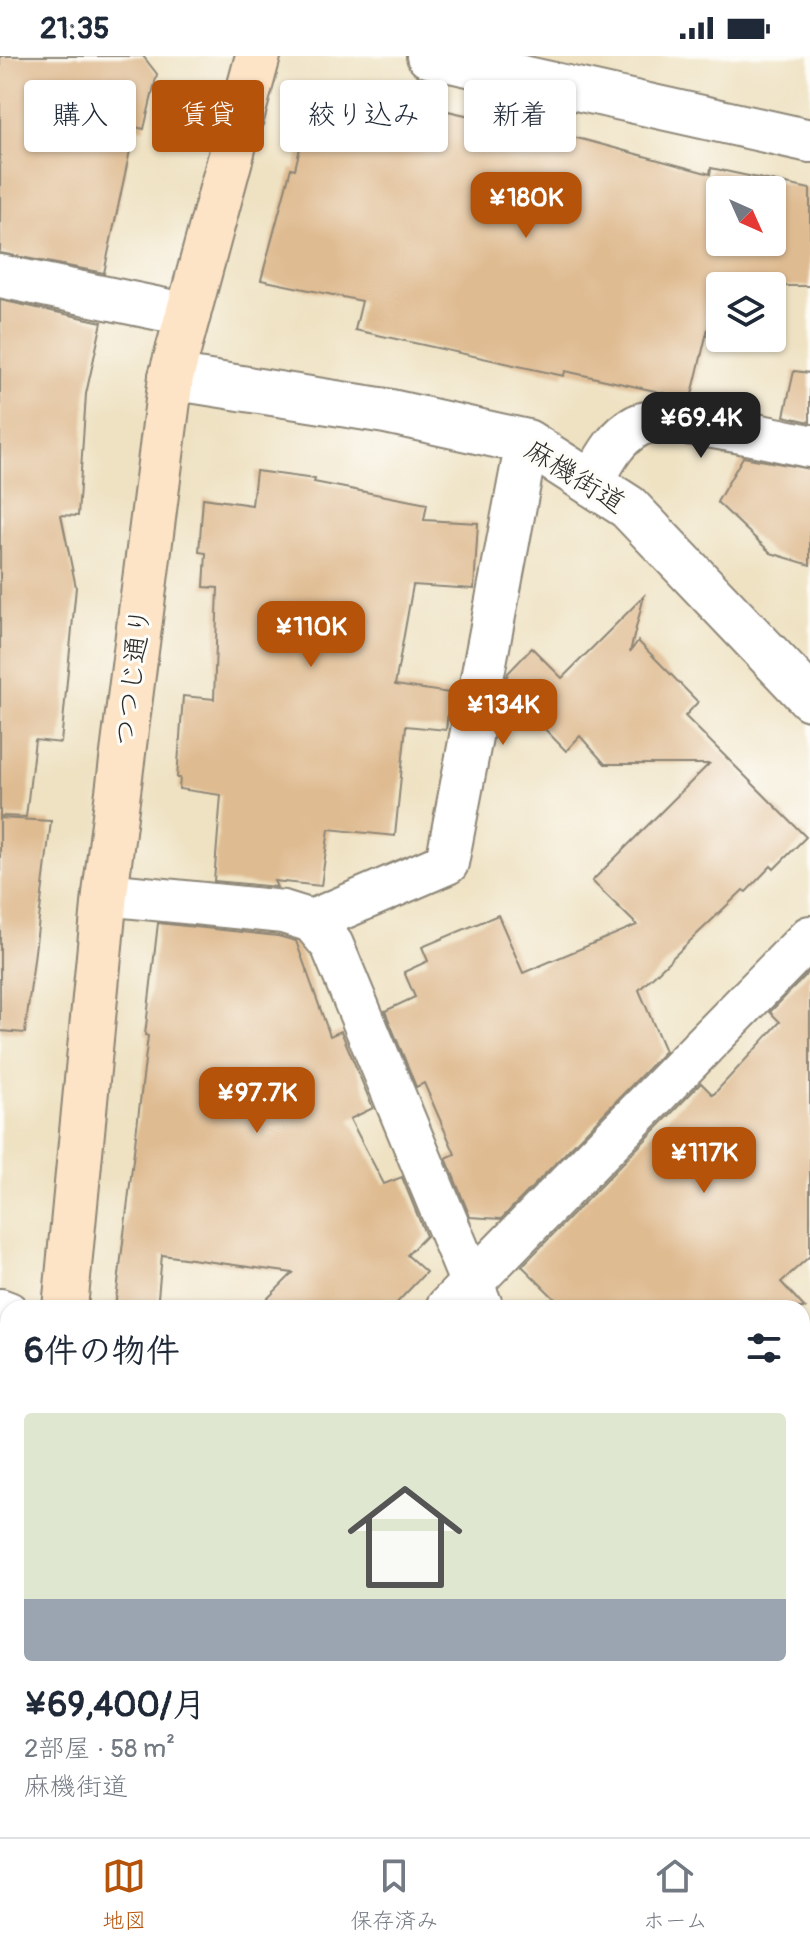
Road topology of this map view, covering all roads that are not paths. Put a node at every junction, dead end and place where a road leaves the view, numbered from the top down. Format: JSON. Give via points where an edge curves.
{"nodes":[{"id":1,"x":258,"y":56,"type":"edge"},
{"id":2,"x":428,"y":56,"type":"edge"},
{"id":3,"x":810,"y":141,"type":"edge"},
{"id":4,"x":0,"y":276,"type":"edge"},
{"id":5,"x":189,"y":315,"type":"junction"},
{"id":6,"x":171,"y":377,"type":"junction"},
{"id":7,"x":527,"y":442,"type":"junction"},
{"id":8,"x":810,"y":446,"type":"edge"},
{"id":9,"x":591,"y":484,"type":"junction"},
{"id":10,"x":810,"y":698,"type":"edge"},
{"id":11,"x":105,"y":894,"type":"junction"},
{"id":12,"x":312,"y":921,"type":"junction"},
{"id":13,"x":810,"y":937,"type":"edge"},
{"id":14,"x":66,"y":1300,"type":"edge"},
{"id":15,"x":467,"y":1300,"type":"edge"}],
"edges":[{"from":1,"to":5,"type":"main road","name":"つつじ通り"},
{"from":2,"to":3,"type":"street"},
{"from":4,"to":5,"type":"street"},
{"from":5,"to":6,"type":"main road","name":"つつじ通り"},
{"from":6,"to":7,"type":"street","name":"麻機街道","via":[[386,411]]},
{"from":6,"to":11,"type":"main road","name":"つつじ通り"},
{"from":7,"to":9,"type":"street","name":"麻機街道"},
{"from":7,"to":12,"type":"street","via":[[447,863]]},
{"from":8,"to":9,"type":"street","via":[[672,421],[643,423],[611,448]]},
{"from":9,"to":10,"type":"street","name":"麻機街道","via":[[628,507]]},
{"from":11,"to":12,"type":"street","via":[[283,912]]},
{"from":11,"to":14,"type":"main road","name":"つつじ通り"},
{"from":12,"to":15,"type":"street","via":[[332,945]]},
{"from":13,"to":15,"type":"street"}]}
